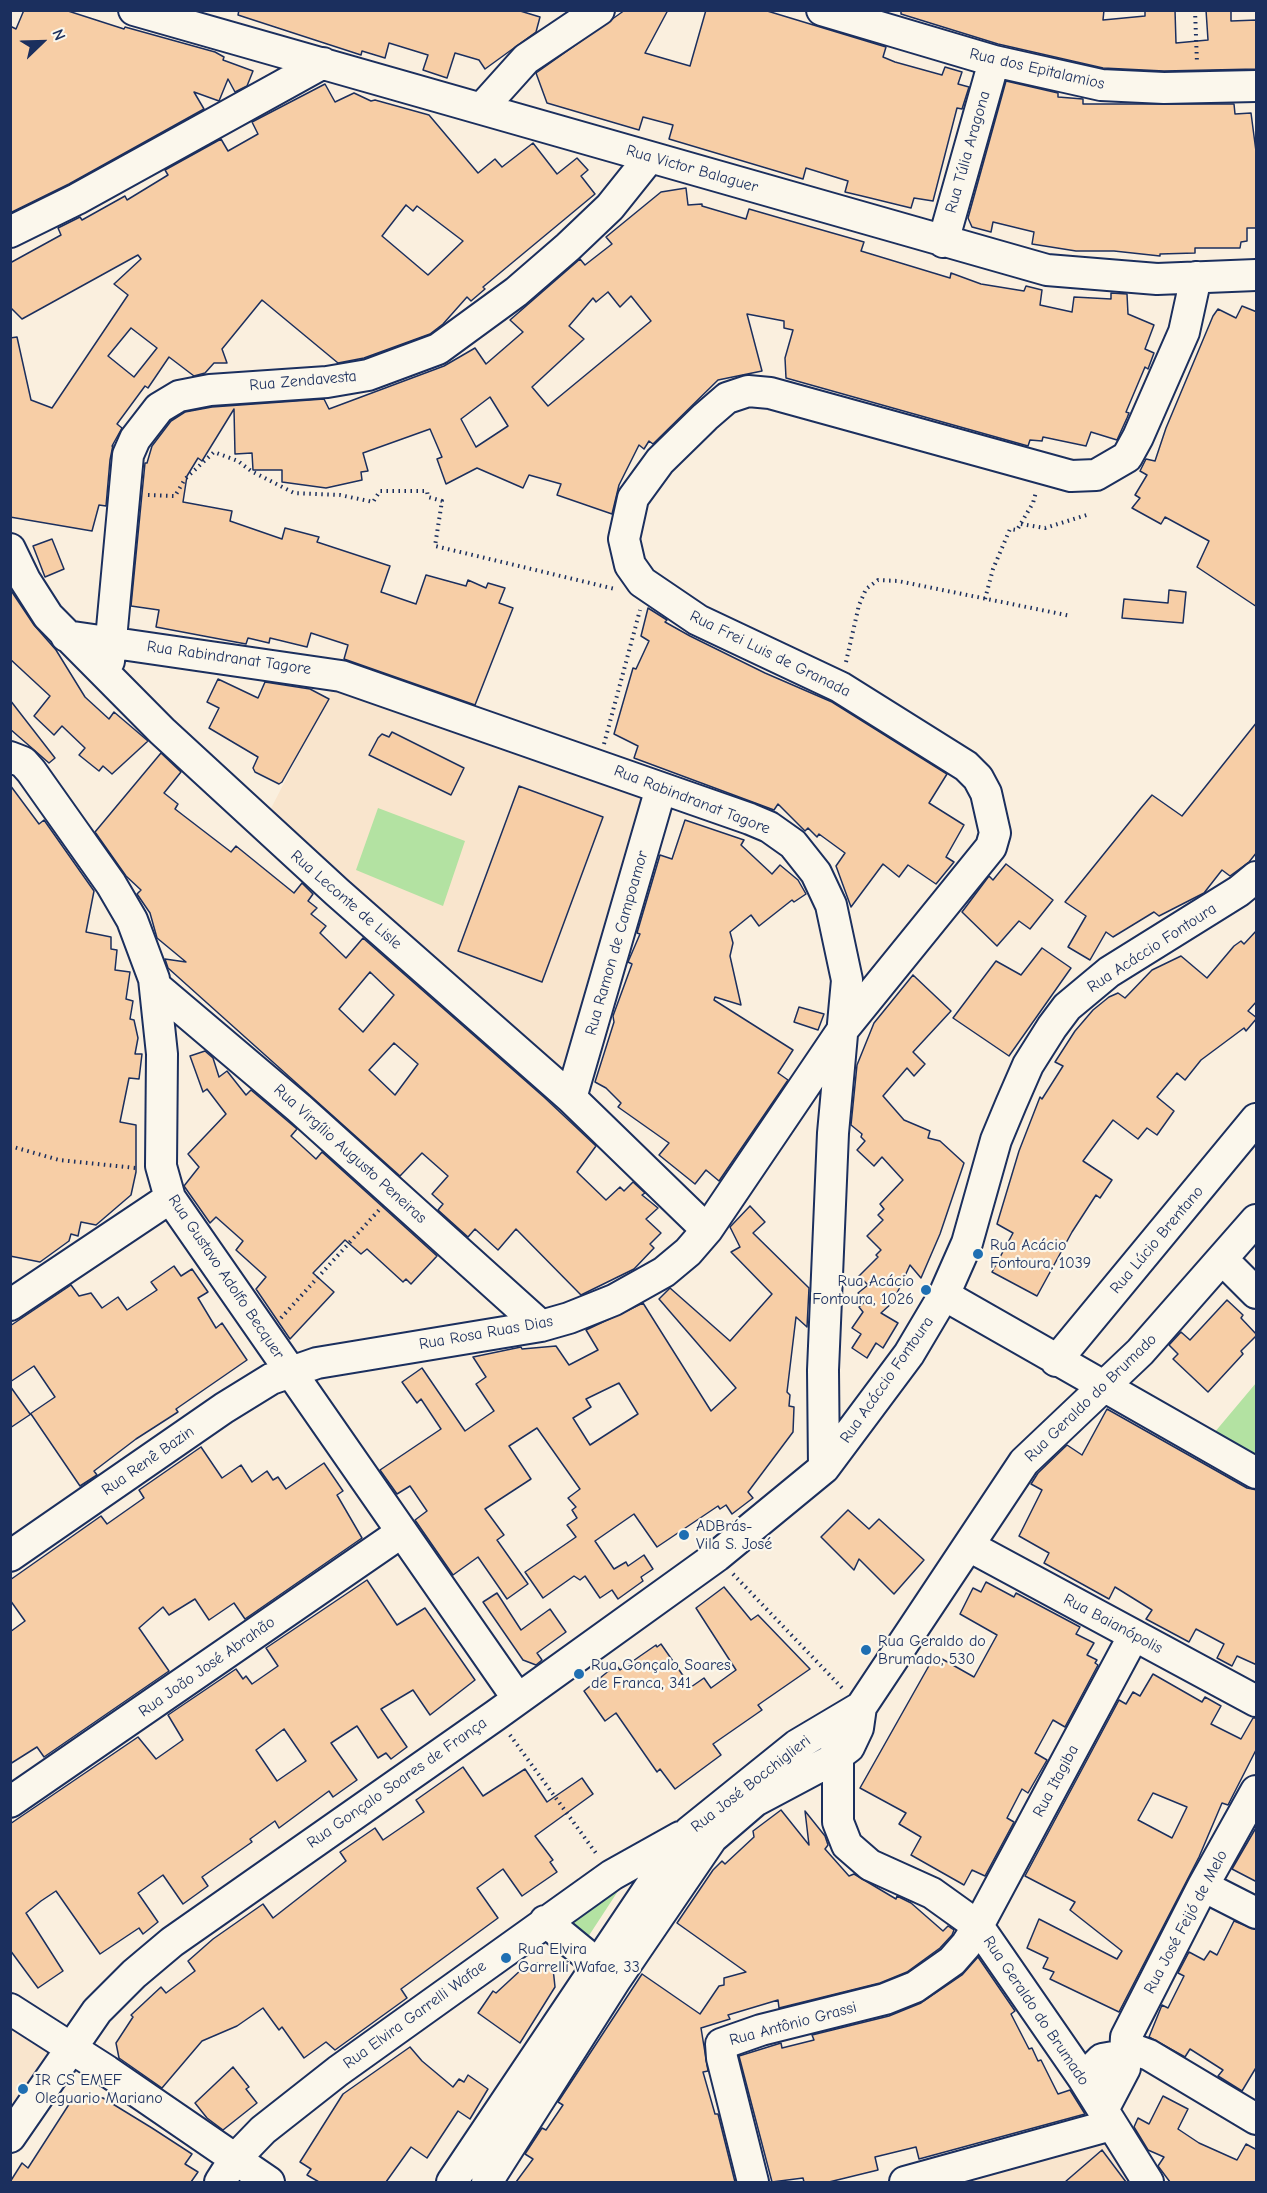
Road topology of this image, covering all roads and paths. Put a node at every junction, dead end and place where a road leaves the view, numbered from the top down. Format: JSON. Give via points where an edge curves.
{"nodes":[{"id":1,"x":134,"y":10,"type":"edge"},
{"id":2,"x":599,"y":10,"type":"edge"},
{"id":3,"x":822,"y":10,"type":"edge"},
{"id":4,"x":1195,"y":10,"type":"edge"},
{"id":5,"x":994,"y":61,"type":"junction"},
{"id":6,"x":323,"y":63,"type":"junction"},
{"id":7,"x":1257,"y":86,"type":"edge"},
{"id":8,"x":1197,"y":88,"type":"junction"},
{"id":9,"x":482,"y":108,"type":"junction"},
{"id":10,"x":650,"y":157,"type":"junction"},
{"id":11,"x":10,"y":232,"type":"edge"},
{"id":12,"x":943,"y":242,"type":"junction"},
{"id":13,"x":1257,"y":275,"type":"edge"},
{"id":14,"x":1196,"y":277,"type":"junction"},
{"id":15,"x":1041,"y":468,"type":"junction"},
{"id":16,"x":123,"y":494,"type":"junction"},
{"id":17,"x":1090,"y":514,"type":"dead end"},
{"id":18,"x":1021,"y":524,"type":"junction"},
{"id":19,"x":10,"y":549,"type":"edge"},
{"id":20,"x":642,"y":582,"type":"junction"},
{"id":21,"x":985,"y":599,"type":"junction"},
{"id":22,"x":1071,"y":616,"type":"dead end"},
{"id":23,"x":66,"y":636,"type":"junction"},
{"id":24,"x":112,"y":641,"type":"junction"},
{"id":25,"x":107,"y":676,"type":"junction"},
{"id":26,"x":840,"y":687,"type":"junction"},
{"id":27,"x":10,"y":757,"type":"edge"},
{"id":28,"x":600,"y":765,"type":"junction"},
{"id":29,"x":661,"y":788,"type":"junction"},
{"id":30,"x":1257,"y":877,"type":"edge"},
{"id":31,"x":155,"y":986,"type":"junction"},
{"id":32,"x":841,"y":1032,"type":"junction"},
{"id":33,"x":571,"y":1098,"type":"junction"},
{"id":34,"x":1257,"y":1119,"type":"edge"},
{"id":35,"x":10,"y":1146,"type":"edge"},
{"id":36,"x":161,"y":1166,"type":"junction"},
{"id":37,"x":394,"y":1193,"type":"junction"},
{"id":38,"x":170,"y":1198,"type":"junction"},
{"id":39,"x":1257,"y":1220,"type":"edge"},
{"id":40,"x":707,"y":1230,"type":"junction"},
{"id":41,"x":1223,"y":1260,"type":"junction"},
{"id":42,"x":1257,"y":1293,"type":"edge"},
{"id":43,"x":944,"y":1295,"type":"junction"},
{"id":44,"x":10,"y":1305,"type":"edge"},
{"id":45,"x":541,"y":1326,"type":"junction"},
{"id":46,"x":264,"y":1336,"type":"junction"},
{"id":47,"x":1056,"y":1361,"type":"junction"},
{"id":48,"x":289,"y":1371,"type":"junction"},
{"id":49,"x":1105,"y":1387,"type":"junction"},
{"id":50,"x":824,"y":1468,"type":"junction"},
{"id":51,"x":1257,"y":1473,"type":"edge"},
{"id":52,"x":402,"y":1532,"type":"junction"},
{"id":53,"x":969,"y":1546,"type":"junction"},
{"id":54,"x":10,"y":1556,"type":"edge"},
{"id":55,"x":717,"y":1556,"type":"junction"},
{"id":56,"x":1134,"y":1635,"type":"junction"},
{"id":57,"x":1257,"y":1701,"type":"edge"},
{"id":58,"x":507,"y":1707,"type":"junction"},
{"id":59,"x":861,"y":1707,"type":"junction"},
{"id":60,"x":832,"y":1725,"type":"junction"},
{"id":61,"x":838,"y":1756,"type":"junction"},
{"id":62,"x":16,"y":1788,"type":"edge"},
{"id":63,"x":1257,"y":1791,"type":"edge"},
{"id":64,"x":701,"y":1835,"type":"junction"},
{"id":65,"x":612,"y":1875,"type":"junction"},
{"id":66,"x":1203,"y":1886,"type":"junction"},
{"id":67,"x":1257,"y":1913,"type":"edge"},
{"id":68,"x":545,"y":1921,"type":"junction"},
{"id":69,"x":978,"y":1926,"type":"junction"},
{"id":70,"x":607,"y":1972,"type":"junction"},
{"id":71,"x":10,"y":2009,"type":"edge"},
{"id":72,"x":71,"y":2047,"type":"junction"},
{"id":73,"x":1126,"y":2051,"type":"junction"},
{"id":74,"x":1083,"y":2078,"type":"junction"},
{"id":75,"x":1107,"y":2117,"type":"junction"},
{"id":76,"x":1257,"y":2120,"type":"edge"},
{"id":77,"x":10,"y":2137,"type":"edge"},
{"id":78,"x":227,"y":2171,"type":"edge"},
{"id":79,"x":269,"y":2182,"type":"edge"},
{"id":80,"x":452,"y":2182,"type":"edge"},
{"id":81,"x":487,"y":2182,"type":"edge"},
{"id":82,"x":753,"y":2182,"type":"edge"},
{"id":83,"x":904,"y":2182,"type":"edge"},
{"id":84,"x":1148,"y":2182,"type":"edge"}],
"edges":[{"from":1,"to":6,"type":"street","name":"Rua Victor Balaguer"},
{"from":2,"to":9,"type":"street","via":[[526,59]]},
{"from":3,"to":5,"type":"street","name":"Rua dos Epitalamios"},
{"from":4,"to":8,"type":"path"},
{"from":5,"to":8,"type":"street","name":"Rua dos Epitalamios","via":[[1110,87]]},
{"from":5,"to":12,"type":"street","name":"Rua Túlia Aragona"},
{"from":6,"to":9,"type":"street","name":"Rua Victor Balaguer"},
{"from":6,"to":11,"type":"street","via":[[98,188]]},
{"from":7,"to":8,"type":"street","name":"Rua dos Epitalamios"},
{"from":9,"to":10,"type":"street","name":"Rua Victor Balaguer"},
{"from":10,"to":12,"type":"street","name":"Rua Victor Balaguer"},
{"from":10,"to":16,"type":"street","name":"Rua Zendavesta","via":[[610,207],[568,247],[516,292],[438,349],[368,375],[327,382],[210,390],[169,400],[135,439],[128,455]]},
{"from":12,"to":14,"type":"street","name":"Rua Victor Balaguer","via":[[1047,270],[1126,278]]},
{"from":13,"to":14,"type":"street","name":"Rua Victor Balaguer"},
{"from":14,"to":15,"type":"street","name":"Rua Frei Luis de Granada","via":[[1184,332],[1126,457],[1088,477]]},
{"from":15,"to":18,"type":"path","via":[[1033,503]]},
{"from":15,"to":20,"type":"street","name":"Rua Frei Luis de Granada","via":[[770,393],[748,391],[727,398],[705,417],[660,461],[633,498],[624,539],[630,565]]},
{"from":16,"to":20,"type":"path","via":[[175,496],[185,479],[214,452],[294,493],[340,495],[373,502],[380,491],[427,491],[428,497],[441,501],[435,546],[450,551],[538,568],[620,590],[633,589]]},
{"from":16,"to":24,"type":"street","name":"Rua Zendavesta"},
{"from":17,"to":18,"type":"path","via":[[1045,528]]},
{"from":18,"to":21,"type":"path","via":[[1017,530],[1010,529]]},
{"from":19,"to":23,"type":"street","name":"Rua Leconte de Lisle","via":[[39,604]]},
{"from":20,"to":26,"type":"street","name":"Rua Frei Luis de Granada","via":[[698,620]]},
{"from":20,"to":28,"type":"path","via":[[643,598]]},
{"from":21,"to":22,"type":"path"},
{"from":21,"to":26,"type":"path","via":[[878,580],[866,589],[859,605]]},
{"from":23,"to":24,"type":"street"},
{"from":23,"to":25,"type":"street","name":"Rua Leconte de Lisle"},
{"from":24,"to":25,"type":"street","name":"Rua Zendavesta"},
{"from":24,"to":28,"type":"street","name":"Rua Rabindranat Tagore","via":[[341,675]]},
{"from":25,"to":33,"type":"street","name":"Rua Leconte de Lisle","via":[[278,839]]},
{"from":26,"to":32,"type":"street","name":"Rua Frei Luis de Granada","via":[[966,766],[986,793],[994,833],[991,847]]},
{"from":27,"to":31,"type":"street","name":"Rua Gustavo Adolfo Becquer","via":[[23,762],[31,771],[111,884],[132,920]]},
{"from":28,"to":29,"type":"street","name":"Rua Rabindranat Tagore"},
{"from":29,"to":32,"type":"street","name":"Rua Rabindranat Tagore","via":[[769,827],[793,844],[816,873],[831,905],[846,963],[848,980]]},
{"from":29,"to":33,"type":"street","name":"Rua Ramon de Campoamor"},
{"from":30,"to":43,"type":"street","name":"Rua Acáccio Fontoura","via":[[1109,972],[1067,1007],[1052,1027],[1028,1065],[996,1140],[967,1243]]},
{"from":31,"to":36,"type":"street","name":"Rua Gustavo Adolfo Becquer","via":[[162,1054]]},
{"from":31,"to":37,"type":"street","name":"Rua Virgílio Augusto Peneiras"},
{"from":32,"to":40,"type":"street","name":"Rua Rosa Ruas Dias"},
{"from":32,"to":50,"type":"street","name":"Rua Rabindranat Tagore","via":[[826,1290]]},
{"from":33,"to":40,"type":"street","name":"Rua Leconte de Lisle"},
{"from":34,"to":47,"type":"street","name":"Rua Lúcio Brentano"},
{"from":35,"to":36,"type":"path","via":[[59,1160],[133,1168]]},
{"from":36,"to":38,"type":"street","name":"Rua Gustavo Adolfo Becquer"},
{"from":37,"to":45,"type":"street","name":"Rua Virgílio Augusto Peneiras"},
{"from":37,"to":46,"type":"path"},
{"from":38,"to":44,"type":"street"},
{"from":38,"to":46,"type":"street","name":"Rua Gustavo Adolfo Becquer"},
{"from":39,"to":41,"type":"street","name":"Rua Geraldo do Brumado"},
{"from":40,"to":45,"type":"street","name":"Rua Rosa Ruas Dias","via":[[664,1272],[588,1312]]},
{"from":41,"to":42,"type":"street"},
{"from":41,"to":49,"type":"street","name":"Rua Geraldo do Brumado"},
{"from":43,"to":47,"type":"street"},
{"from":43,"to":50,"type":"street","name":"Rua Acáccio Fontoura","via":[[909,1354]]},
{"from":45,"to":48,"type":"street","name":"Rua Rosa Ruas Dias","via":[[369,1353]]},
{"from":46,"to":48,"type":"street","name":"Rua Gustavo Adolfo Becquer"},
{"from":47,"to":49,"type":"street"},
{"from":48,"to":52,"type":"street","name":"Rua Gustavo Adolfo Becquer"},
{"from":48,"to":54,"type":"street","name":"Rua Renê Bazin","via":[[260,1385]]},
{"from":49,"to":51,"type":"street"},
{"from":49,"to":53,"type":"street","name":"Rua Geraldo do Brumado","via":[[1024,1462]]},
{"from":50,"to":55,"type":"street","name":"Rua Gonçalo Soares de França"},
{"from":52,"to":58,"type":"street","name":"Rua Gustavo Adolfo Becquer"},
{"from":52,"to":62,"type":"street","name":"Rua João José Abrahão"},
{"from":53,"to":56,"type":"street","name":"Rua Baianópolis"},
{"from":53,"to":59,"type":"street","name":"Rua Geraldo do Brumado"},
{"from":55,"to":58,"type":"street","name":"Rua Gonçalo Soares de França"},
{"from":55,"to":59,"type":"path","via":[[769,1615]]},
{"from":56,"to":57,"type":"street","name":"Rua Baianópolis"},
{"from":56,"to":69,"type":"street","name":"Rua Itagiba"},
{"from":58,"to":65,"type":"path"},
{"from":58,"to":72,"type":"street","name":"Rua Gonçalo Soares de França","via":[[172,1942],[97,2011]]},
{"from":59,"to":60,"type":"street","name":"Rua José Bocchiglieri"},
{"from":59,"to":61,"type":"street","name":"Rua José Bocchiglieri","via":[[855,1738]]},
{"from":60,"to":61,"type":"street","name":"Rua Geraldo do Brumado"},
{"from":60,"to":64,"type":"street","name":"Rua José Bocchiglieri","via":[[797,1745]]},
{"from":61,"to":64,"type":"street","name":"Rua José Bocchiglieri"},
{"from":61,"to":69,"type":"street","name":"Rua Geraldo do Brumado","via":[[838,1822],[852,1853],[932,1893]]},
{"from":63,"to":66,"type":"street","name":"Rua José Feijó de Melo"},
{"from":64,"to":65,"type":"street","name":"Rua Elvira Garrelli Wafae"},
{"from":64,"to":70,"type":"street","name":"Rua José Bocchiglieri"},
{"from":65,"to":68,"type":"street","name":"Rua Elvira Garrelli Wafae"},
{"from":66,"to":67,"type":"street"},
{"from":66,"to":73,"type":"street","name":"Rua José Feijó de Melo","via":[[1126,2037]]},
{"from":68,"to":70,"type":"street"},
{"from":68,"to":78,"type":"street","name":"Rua Elvira Garrelli Wafae","via":[[282,2113]]},
{"from":69,"to":74,"type":"street","name":"Rua Geraldo do Brumado"},
{"from":69,"to":82,"type":"street","name":"Rua Antônio Grassi","via":[[952,1961],[915,1988],[721,2044]]},
{"from":70,"to":80,"type":"street","name":"Rua José Bocchiglieri"},
{"from":70,"to":81,"type":"street","name":"Rua José Bocchiglieri"},
{"from":71,"to":72,"type":"street"},
{"from":72,"to":77,"type":"street","name":"Rua Gonçalo Soares de França"},
{"from":72,"to":78,"type":"street"},
{"from":73,"to":74,"type":"street","via":[[1102,2059]]},
{"from":73,"to":75,"type":"street","name":"Rua José Feijó de Melo","via":[[1125,2068]]},
{"from":73,"to":76,"type":"street","via":[[1149,2055]]},
{"from":74,"to":75,"type":"street","name":"Rua Geraldo do Brumado"},
{"from":75,"to":83,"type":"street"},
{"from":75,"to":84,"type":"street","name":"Rua Geraldo do Brumado"},
{"from":78,"to":79,"type":"street"}]}
